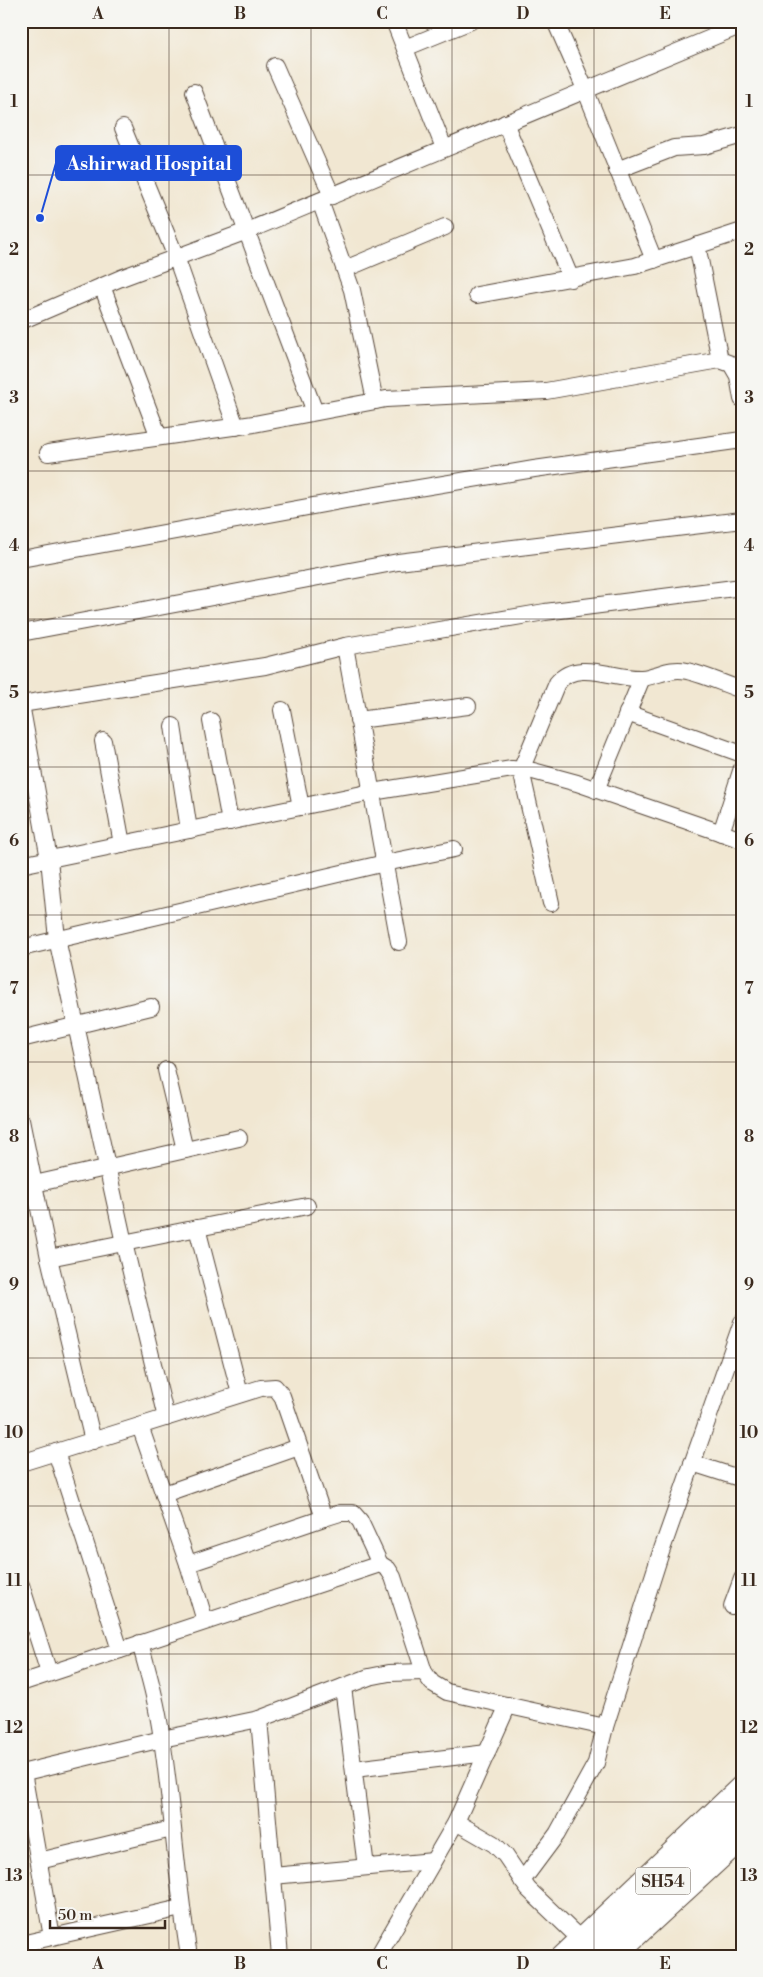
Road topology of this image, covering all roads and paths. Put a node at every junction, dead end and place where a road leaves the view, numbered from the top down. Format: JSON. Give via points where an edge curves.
{"nodes":[{"id":1,"x":394,"y":21,"type":"edge"},
{"id":2,"x":471,"y":21,"type":"edge"},
{"id":3,"x":555,"y":21,"type":"edge"},
{"id":4,"x":742,"y":25,"type":"edge"},
{"id":5,"x":405,"y":48,"type":"junction"},
{"id":6,"x":275,"y":66,"type":"dead end"},
{"id":7,"x":585,"y":89,"type":"junction"},
{"id":8,"x":194,"y":92,"type":"dead end"},
{"id":9,"x":505,"y":123,"type":"junction"},
{"id":10,"x":123,"y":128,"type":"dead end"},
{"id":11,"x":742,"y":135,"type":"edge"},
{"id":12,"x":444,"y":148,"type":"junction"},
{"id":13,"x":618,"y":170,"type":"junction"},
{"id":14,"x":326,"y":198,"type":"junction"},
{"id":15,"x":445,"y":227,"type":"dead end"},
{"id":16,"x":247,"y":231,"type":"junction"},
{"id":17,"x":741,"y":233,"type":"edge"},
{"id":18,"x":697,"y":245,"type":"junction"},
{"id":19,"x":176,"y":257,"type":"junction"},
{"id":20,"x":654,"y":260,"type":"junction"},
{"id":21,"x":345,"y":268,"type":"junction"},
{"id":22,"x":571,"y":279,"type":"junction"},
{"id":23,"x":102,"y":286,"type":"junction"},
{"id":24,"x":477,"y":296,"type":"dead end"},
{"id":25,"x":21,"y":320,"type":"edge"},
{"id":26,"x":720,"y":360,"type":"junction"},
{"id":27,"x":742,"y":399,"type":"edge"},
{"id":28,"x":375,"y":401,"type":"junction"},
{"id":29,"x":315,"y":412,"type":"junction"},
{"id":30,"x":236,"y":427,"type":"junction"},
{"id":31,"x":159,"y":437,"type":"junction"},
{"id":32,"x":742,"y":440,"type":"edge"},
{"id":33,"x":48,"y":453,"type":"dead end"},
{"id":34,"x":742,"y":520,"type":"edge"},
{"id":35,"x":21,"y":559,"type":"edge"},
{"id":36,"x":742,"y":587,"type":"edge"},
{"id":37,"x":21,"y":633,"type":"edge"},
{"id":38,"x":345,"y":646,"type":"junction"},
{"id":39,"x":642,"y":678,"type":"junction"},
{"id":40,"x":742,"y":690,"type":"edge"},
{"id":41,"x":21,"y":704,"type":"edge"},
{"id":42,"x":468,"y":706,"type":"dead end"},
{"id":43,"x":282,"y":710,"type":"dead end"},
{"id":44,"x":627,"y":714,"type":"junction"},
{"id":45,"x":212,"y":720,"type":"dead end"},
{"id":46,"x":358,"y":720,"type":"junction"},
{"id":47,"x":173,"y":726,"type":"dead end"},
{"id":48,"x":103,"y":742,"type":"dead end"},
{"id":49,"x":742,"y":754,"type":"edge"},
{"id":50,"x":742,"y":768,"type":"edge"},
{"id":51,"x":521,"y":770,"type":"junction"},
{"id":52,"x":596,"y":790,"type":"junction"},
{"id":53,"x":372,"y":792,"type":"junction"},
{"id":54,"x":301,"y":807,"type":"junction"},
{"id":55,"x":230,"y":822,"type":"junction"},
{"id":56,"x":188,"y":830,"type":"junction"},
{"id":57,"x":721,"y":833,"type":"junction"},
{"id":58,"x":742,"y":840,"type":"edge"},
{"id":59,"x":122,"y":844,"type":"junction"},
{"id":60,"x":454,"y":849,"type":"dead end"},
{"id":61,"x":49,"y":859,"type":"junction"},
{"id":62,"x":385,"y":863,"type":"junction"},
{"id":63,"x":21,"y":865,"type":"edge"},
{"id":64,"x":551,"y":903,"type":"dead end"},
{"id":65,"x":56,"y":939,"type":"junction"},
{"id":66,"x":399,"y":942,"type":"dead end"},
{"id":67,"x":21,"y":948,"type":"edge"},
{"id":68,"x":152,"y":1007,"type":"dead end"},
{"id":69,"x":76,"y":1026,"type":"junction"},
{"id":70,"x":21,"y":1039,"type":"edge"},
{"id":71,"x":166,"y":1070,"type":"dead end"},
{"id":72,"x":21,"y":1120,"type":"edge"},
{"id":73,"x":239,"y":1138,"type":"dead end"},
{"id":74,"x":185,"y":1150,"type":"junction"},
{"id":75,"x":107,"y":1168,"type":"junction"},
{"id":76,"x":28,"y":1186,"type":"edge"},
{"id":77,"x":307,"y":1206,"type":"dead end"},
{"id":78,"x":197,"y":1228,"type":"junction"},
{"id":79,"x":124,"y":1243,"type":"junction"},
{"id":80,"x":49,"y":1258,"type":"junction"},
{"id":81,"x":741,"y":1326,"type":"edge"},
{"id":82,"x":240,"y":1394,"type":"junction"},
{"id":83,"x":166,"y":1418,"type":"junction"},
{"id":84,"x":140,"y":1426,"type":"junction"},
{"id":85,"x":93,"y":1441,"type":"junction"},
{"id":86,"x":299,"y":1447,"type":"junction"},
{"id":87,"x":56,"y":1452,"type":"junction"},
{"id":88,"x":22,"y":1459,"type":"edge"},
{"id":89,"x":692,"y":1463,"type":"junction"},
{"id":90,"x":742,"y":1480,"type":"edge"},
{"id":91,"x":164,"y":1494,"type":"junction"},
{"id":92,"x":324,"y":1518,"type":"junction"},
{"id":93,"x":188,"y":1564,"type":"junction"},
{"id":94,"x":380,"y":1564,"type":"junction"},
{"id":95,"x":742,"y":1579,"type":"edge"},
{"id":96,"x":21,"y":1584,"type":"edge"},
{"id":97,"x":732,"y":1606,"type":"dead end"},
{"id":98,"x":205,"y":1621,"type":"junction"},
{"id":99,"x":140,"y":1643,"type":"junction"},
{"id":100,"x":120,"y":1650,"type":"junction"},
{"id":101,"x":424,"y":1672,"type":"junction"},
{"id":102,"x":50,"y":1673,"type":"junction"},
{"id":103,"x":21,"y":1683,"type":"edge"},
{"id":104,"x":343,"y":1687,"type":"junction"},
{"id":105,"x":508,"y":1706,"type":"junction"},
{"id":106,"x":259,"y":1719,"type":"junction"},
{"id":107,"x":606,"y":1727,"type":"junction"},
{"id":108,"x":162,"y":1739,"type":"junction"},
{"id":109,"x":487,"y":1753,"type":"junction"},
{"id":110,"x":354,"y":1769,"type":"junction"},
{"id":111,"x":22,"y":1772,"type":"edge"},
{"id":112,"x":742,"y":1782,"type":"edge"},
{"id":113,"x":742,"y":1806,"type":"edge"},
{"id":114,"x":456,"y":1822,"type":"junction"},
{"id":115,"x":172,"y":1829,"type":"junction"},
{"id":116,"x":742,"y":1835,"type":"edge"},
{"id":117,"x":39,"y":1861,"type":"junction"},
{"id":118,"x":433,"y":1861,"type":"junction"},
{"id":119,"x":366,"y":1867,"type":"junction"},
{"id":120,"x":273,"y":1876,"type":"junction"},
{"id":121,"x":522,"y":1881,"type":"junction"},
{"id":122,"x":181,"y":1908,"type":"junction"},
{"id":123,"x":52,"y":1938,"type":"junction"},
{"id":124,"x":21,"y":1944,"type":"edge"},
{"id":125,"x":581,"y":1946,"type":"edge"},
{"id":126,"x":189,"y":1956,"type":"edge"},
{"id":127,"x":280,"y":1956,"type":"edge"},
{"id":128,"x":378,"y":1956,"type":"edge"},
{"id":129,"x":559,"y":1956,"type":"edge"},
{"id":130,"x":611,"y":1956,"type":"edge"}],
"edges":[{"from":1,"to":5,"type":"street"},
{"from":2,"to":5,"type":"street"},
{"from":3,"to":7,"type":"street"},
{"from":4,"to":7,"type":"street"},
{"from":5,"to":12,"type":"street"},
{"from":6,"to":14,"type":"street"},
{"from":7,"to":9,"type":"street"},
{"from":7,"to":13,"type":"street"},
{"from":8,"to":16,"type":"street"},
{"from":9,"to":12,"type":"street"},
{"from":9,"to":22,"type":"street"},
{"from":10,"to":19,"type":"street"},
{"from":11,"to":13,"type":"street","via":[[704,146],[674,148]]},
{"from":12,"to":14,"type":"street"},
{"from":13,"to":20,"type":"street"},
{"from":14,"to":16,"type":"street"},
{"from":14,"to":21,"type":"street"},
{"from":15,"to":21,"type":"street"},
{"from":16,"to":19,"type":"street"},
{"from":16,"to":29,"type":"street"},
{"from":17,"to":18,"type":"street"},
{"from":18,"to":20,"type":"street"},
{"from":18,"to":26,"type":"street"},
{"from":19,"to":23,"type":"street"},
{"from":19,"to":30,"type":"street"},
{"from":20,"to":22,"type":"street"},
{"from":21,"to":28,"type":"street"},
{"from":22,"to":24,"type":"street"},
{"from":23,"to":25,"type":"street"},
{"from":23,"to":31,"type":"street"},
{"from":26,"to":27,"type":"street","via":[[731,364],[738,376]]},
{"from":26,"to":28,"type":"street","via":[[546,391],[415,396]]},
{"from":28,"to":29,"type":"street"},
{"from":29,"to":30,"type":"street"},
{"from":30,"to":31,"type":"street"},
{"from":31,"to":33,"type":"street"},
{"from":32,"to":35,"type":"street","via":[[355,498]]},
{"from":34,"to":37,"type":"street","via":[[398,562]]},
{"from":36,"to":38,"type":"street","via":[[545,612]]},
{"from":38,"to":41,"type":"street","via":[[265,666]]},
{"from":38,"to":46,"type":"street"},
{"from":39,"to":40,"type":"street","via":[[671,670],[686,671]]},
{"from":39,"to":44,"type":"street"},
{"from":39,"to":51,"type":"street","via":[[579,671],[564,675]]},
{"from":41,"to":61,"type":"street"},
{"from":42,"to":46,"type":"street"},
{"from":43,"to":54,"type":"street"},
{"from":44,"to":49,"type":"street"},
{"from":44,"to":52,"type":"street"},
{"from":45,"to":55,"type":"street"},
{"from":46,"to":53,"type":"street"},
{"from":47,"to":56,"type":"street"},
{"from":48,"to":59,"type":"street"},
{"from":50,"to":57,"type":"street"},
{"from":51,"to":52,"type":"street"},
{"from":51,"to":53,"type":"street"},
{"from":51,"to":64,"type":"street"},
{"from":52,"to":57,"type":"street"},
{"from":53,"to":54,"type":"street"},
{"from":53,"to":62,"type":"street"},
{"from":54,"to":55,"type":"street"},
{"from":55,"to":56,"type":"street"},
{"from":56,"to":59,"type":"street"},
{"from":57,"to":58,"type":"street"},
{"from":59,"to":61,"type":"street"},
{"from":60,"to":62,"type":"street"},
{"from":61,"to":63,"type":"street"},
{"from":61,"to":65,"type":"street"},
{"from":62,"to":65,"type":"street"},
{"from":62,"to":66,"type":"street"},
{"from":65,"to":67,"type":"street"},
{"from":65,"to":69,"type":"street"},
{"from":68,"to":69,"type":"street"},
{"from":69,"to":70,"type":"street"},
{"from":69,"to":75,"type":"street"},
{"from":71,"to":74,"type":"street"},
{"from":72,"to":76,"type":"street"},
{"from":73,"to":74,"type":"street"},
{"from":74,"to":75,"type":"street"},
{"from":75,"to":76,"type":"street"},
{"from":75,"to":79,"type":"street"},
{"from":76,"to":80,"type":"street"},
{"from":77,"to":78,"type":"street"},
{"from":78,"to":79,"type":"street"},
{"from":78,"to":82,"type":"street"},
{"from":79,"to":80,"type":"street"},
{"from":79,"to":83,"type":"street"},
{"from":80,"to":85,"type":"street"},
{"from":81,"to":89,"type":"street"},
{"from":82,"to":83,"type":"street"},
{"from":82,"to":86,"type":"street","via":[[274,1387],[282,1396]]},
{"from":83,"to":84,"type":"street"},
{"from":84,"to":85,"type":"street"},
{"from":84,"to":91,"type":"street"},
{"from":85,"to":87,"type":"street"},
{"from":86,"to":91,"type":"street"},
{"from":86,"to":92,"type":"street"},
{"from":87,"to":88,"type":"street"},
{"from":87,"to":100,"type":"street"},
{"from":89,"to":90,"type":"street"},
{"from":89,"to":107,"type":"street"},
{"from":91,"to":93,"type":"street"},
{"from":92,"to":93,"type":"street"},
{"from":92,"to":94,"type":"street","via":[[353,1513]]},
{"from":93,"to":98,"type":"street"},
{"from":94,"to":98,"type":"street"},
{"from":94,"to":101,"type":"street","via":[[393,1577]]},
{"from":95,"to":97,"type":"street"},
{"from":96,"to":102,"type":"street"},
{"from":98,"to":99,"type":"street"},
{"from":99,"to":100,"type":"street"},
{"from":99,"to":108,"type":"street"},
{"from":100,"to":102,"type":"street"},
{"from":101,"to":104,"type":"street","via":[[389,1673]]},
{"from":101,"to":105,"type":"street","via":[[432,1683],[447,1692]]},
{"from":102,"to":103,"type":"street"},
{"from":104,"to":106,"type":"street"},
{"from":104,"to":110,"type":"street"},
{"from":105,"to":107,"type":"street"},
{"from":105,"to":109,"type":"street"},
{"from":106,"to":108,"type":"street"},
{"from":106,"to":120,"type":"street"},
{"from":107,"to":121,"type":"street","via":[[596,1763],[570,1814]]},
{"from":108,"to":111,"type":"street"},
{"from":108,"to":115,"type":"street"},
{"from":109,"to":110,"type":"street"},
{"from":109,"to":114,"type":"street"},
{"from":110,"to":119,"type":"street"},
{"from":111,"to":117,"type":"street"},
{"from":112,"to":125,"type":"street"},
{"from":113,"to":125,"type":"main road","number":"SH54"},
{"from":114,"to":118,"type":"street"},
{"from":114,"to":121,"type":"street","via":[[494,1844],[505,1854]]},
{"from":115,"to":117,"type":"street"},
{"from":115,"to":122,"type":"street"},
{"from":116,"to":130,"type":"main road","number":"SH54"},
{"from":117,"to":123,"type":"street"},
{"from":118,"to":119,"type":"street"},
{"from":118,"to":128,"type":"street"},
{"from":119,"to":120,"type":"street"},
{"from":120,"to":127,"type":"street"},
{"from":121,"to":125,"type":"street"},
{"from":122,"to":123,"type":"street"},
{"from":122,"to":126,"type":"street"},
{"from":123,"to":124,"type":"street"},
{"from":125,"to":129,"type":"street"}]}
